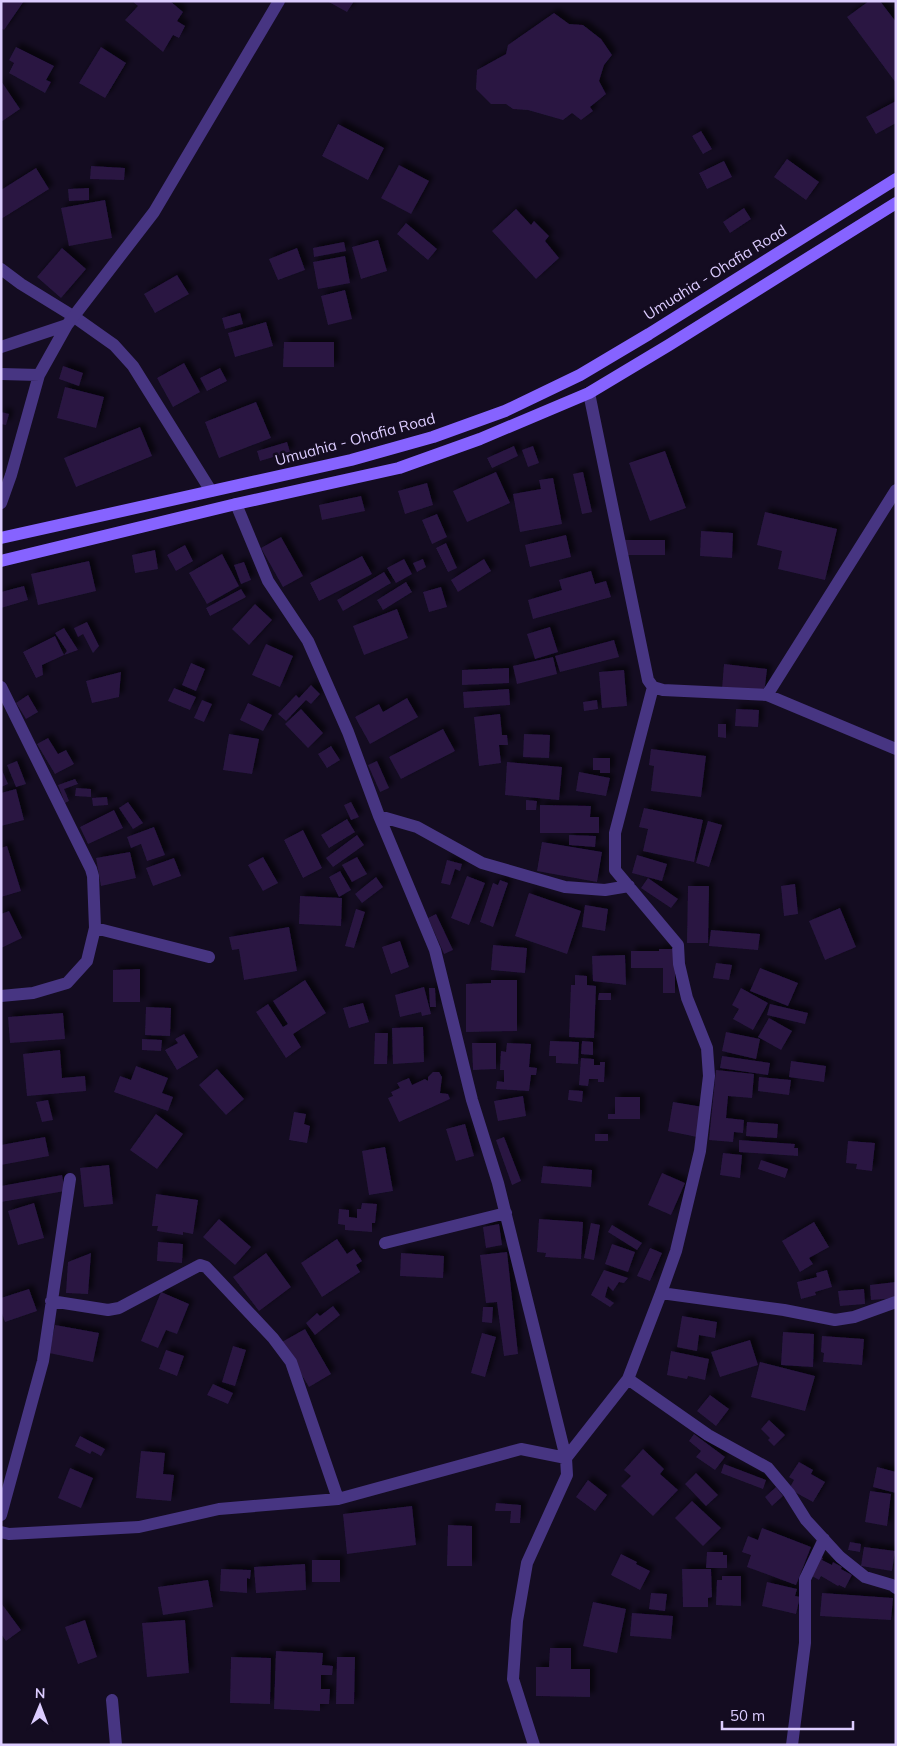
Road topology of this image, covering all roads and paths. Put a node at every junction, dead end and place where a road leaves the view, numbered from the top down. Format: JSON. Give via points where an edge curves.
{"nodes":[{"id":1,"x":279,"y":1,"type":"edge"},
{"id":2,"x":896,"y":179,"type":"edge"},
{"id":3,"x":896,"y":202,"type":"edge"},
{"id":4,"x":1,"y":268,"type":"edge"},
{"id":5,"x":70,"y":320,"type":"junction"},
{"id":6,"x":660,"y":327,"type":"junction"},
{"id":7,"x":672,"y":343,"type":"junction"},
{"id":8,"x":1,"y":347,"type":"edge"},
{"id":9,"x":1,"y":374,"type":"edge"},
{"id":10,"x":39,"y":375,"type":"junction"},
{"id":11,"x":589,"y":393,"type":"junction"},
{"id":12,"x":896,"y":490,"type":"edge"},
{"id":13,"x":211,"y":491,"type":"junction"},
{"id":14,"x":1,"y":503,"type":"edge"},
{"id":15,"x":236,"y":504,"type":"junction"},
{"id":16,"x":1,"y":538,"type":"edge"},
{"id":17,"x":1,"y":561,"type":"edge"},
{"id":18,"x":653,"y":687,"type":"junction"},
{"id":19,"x":1,"y":688,"type":"edge"},
{"id":20,"x":767,"y":695,"type":"junction"},
{"id":21,"x":896,"y":749,"type":"edge"},
{"id":22,"x":379,"y":816,"type":"junction"},
{"id":23,"x":628,"y":886,"type":"junction"},
{"id":24,"x":95,"y":928,"type":"junction"},
{"id":25,"x":209,"y":957,"type":"dead end"},
{"id":26,"x":1,"y":996,"type":"edge"},
{"id":27,"x":70,"y":1179,"type":"dead end"},
{"id":28,"x":506,"y":1213,"type":"junction"},
{"id":29,"x":385,"y":1243,"type":"dead end"},
{"id":30,"x":660,"y":1293,"type":"junction"},
{"id":31,"x":51,"y":1302,"type":"junction"},
{"id":32,"x":896,"y":1302,"type":"edge"},
{"id":33,"x":628,"y":1379,"type":"junction"},
{"id":34,"x":566,"y":1458,"type":"junction"},
{"id":35,"x":338,"y":1499,"type":"junction"},
{"id":36,"x":1,"y":1515,"type":"edge"},
{"id":37,"x":1,"y":1532,"type":"edge"},
{"id":38,"x":824,"y":1539,"type":"junction"},
{"id":39,"x":894,"y":1586,"type":"edge"},
{"id":40,"x":112,"y":1700,"type":"dead end"},
{"id":41,"x":116,"y":1745,"type":"edge"},
{"id":42,"x":534,"y":1745,"type":"edge"},
{"id":43,"x":792,"y":1745,"type":"edge"}],
"edges":[{"from":1,"to":5,"type":"street","via":[[154,212]]},
{"from":2,"to":6,"type":"main road","name":"Umuahia - Ohafia Road"},
{"from":3,"to":7,"type":"main road"},
{"from":4,"to":5,"type":"street"},
{"from":5,"to":8,"type":"street"},
{"from":5,"to":10,"type":"street"},
{"from":5,"to":13,"type":"street","via":[[114,345],[133,366]]},
{"from":6,"to":7,"type":"main road"},
{"from":6,"to":13,"type":"main road","name":"Umuahia - Ohafia Road","via":[[580,374],[505,410],[433,437],[351,460]]},
{"from":7,"to":11,"type":"main road"},
{"from":9,"to":10,"type":"street"},
{"from":10,"to":14,"type":"street"},
{"from":11,"to":15,"type":"main road","via":[[480,439],[399,468]]},
{"from":11,"to":18,"type":"street","via":[[648,680]]},
{"from":12,"to":20,"type":"street"},
{"from":13,"to":16,"type":"main road","name":"Umuahia - Ohafia Road"},
{"from":15,"to":17,"type":"main road"},
{"from":15,"to":22,"type":"street","via":[[268,582],[308,641],[348,732]]},
{"from":18,"to":20,"type":"street"},
{"from":18,"to":23,"type":"street","via":[[615,834],[615,870]]},
{"from":19,"to":24,"type":"street","via":[[91,870]]},
{"from":20,"to":21,"type":"street"},
{"from":22,"to":23,"type":"street","via":[[417,827],[482,863],[565,887],[605,890]]},
{"from":22,"to":28,"type":"street","via":[[435,950],[472,1100]]},
{"from":23,"to":30,"type":"street","via":[[678,945],[678,964],[687,998],[707,1048],[709,1076],[700,1151],[676,1251]]},
{"from":24,"to":25,"type":"street"},
{"from":24,"to":26,"type":"street","via":[[87,961],[67,983],[32,993]]},
{"from":27,"to":31,"type":"street"},
{"from":28,"to":29,"type":"street"},
{"from":28,"to":34,"type":"street"},
{"from":30,"to":32,"type":"street","via":[[835,1320]]},
{"from":30,"to":33,"type":"street"},
{"from":31,"to":35,"type":"street","via":[[108,1310],[119,1308],[200,1265],[206,1267],[273,1338],[291,1362]]},
{"from":31,"to":36,"type":"street","via":[[43,1361]]},
{"from":33,"to":34,"type":"street"},
{"from":33,"to":38,"type":"street","via":[[708,1435],[768,1468]]},
{"from":34,"to":35,"type":"street","via":[[521,1449]]},
{"from":34,"to":42,"type":"street","via":[[567,1475],[527,1563],[517,1621],[513,1679]]},
{"from":35,"to":37,"type":"street","via":[[219,1509],[139,1527]]},
{"from":38,"to":39,"type":"street","via":[[865,1577]]},
{"from":38,"to":43,"type":"street","via":[[805,1579],[805,1643]]},
{"from":40,"to":41,"type":"street"}]}
